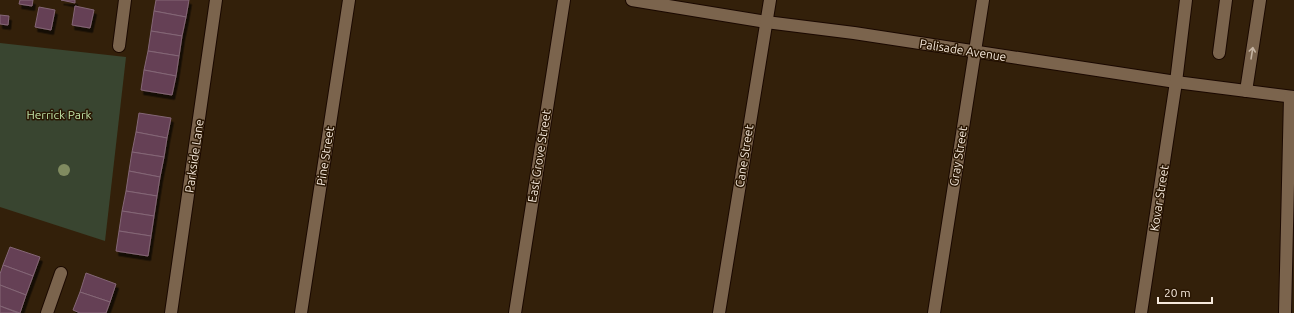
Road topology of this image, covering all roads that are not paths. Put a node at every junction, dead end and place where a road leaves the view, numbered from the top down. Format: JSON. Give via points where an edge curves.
{"nodes":[{"id":1,"x":125,"y":0,"type":"edge"},
{"id":2,"x":216,"y":0,"type":"edge"},
{"id":3,"x":349,"y":0,"type":"edge"},
{"id":4,"x":564,"y":0,"type":"edge"},
{"id":5,"x":632,"y":0,"type":"edge"},
{"id":6,"x":770,"y":0,"type":"edge"},
{"id":7,"x":983,"y":0,"type":"edge"},
{"id":8,"x":1186,"y":0,"type":"edge"},
{"id":9,"x":1226,"y":0,"type":"edge"},
{"id":10,"x":1260,"y":0,"type":"edge"},
{"id":11,"x":766,"y":22,"type":"junction"},
{"id":12,"x":119,"y":46,"type":"dead end"},
{"id":13,"x":974,"y":52,"type":"junction"},
{"id":14,"x":1218,"y":52,"type":"dead end"},
{"id":15,"x":1176,"y":82,"type":"junction"},
{"id":16,"x":1246,"y":92,"type":"junction"},
{"id":17,"x":1292,"y":97,"type":"edge"},
{"id":18,"x":61,"y":273,"type":"dead end"},
{"id":19,"x":47,"y":313,"type":"edge"},
{"id":20,"x":171,"y":313,"type":"edge"},
{"id":21,"x":301,"y":313,"type":"edge"},
{"id":22,"x":515,"y":313,"type":"edge"},
{"id":23,"x":719,"y":313,"type":"edge"},
{"id":24,"x":934,"y":313,"type":"edge"},
{"id":25,"x":1141,"y":313,"type":"edge"},
{"id":26,"x":1285,"y":313,"type":"edge"}],
"edges":[{"from":1,"to":12,"type":"street"},
{"from":2,"to":20,"type":"street","name":"Parkside Lane"},
{"from":3,"to":21,"type":"street","name":"Pine Street"},
{"from":4,"to":22,"type":"street","name":"East Grove Street"},
{"from":5,"to":11,"type":"street","name":"Palisade Avenue"},
{"from":6,"to":11,"type":"street","name":"Cane Street"},
{"from":7,"to":13,"type":"street","name":"Gray Street"},
{"from":8,"to":15,"type":"street","name":"Kovar Street"},
{"from":9,"to":14,"type":"street"},
{"from":16,"to":10,"type":"street","one_way":true},
{"from":11,"to":13,"type":"street","name":"Palisade Avenue"},
{"from":11,"to":23,"type":"street","name":"Cane Street"},
{"from":13,"to":15,"type":"street","name":"Palisade Avenue"},
{"from":13,"to":24,"type":"street","name":"Gray Street"},
{"from":15,"to":16,"type":"street","name":"Palisade Avenue"},
{"from":15,"to":25,"type":"street","name":"Kovar Street"},
{"from":16,"to":17,"type":"street","name":"Palisade Avenue"},
{"from":17,"to":26,"type":"street"},
{"from":18,"to":19,"type":"street"}]}
